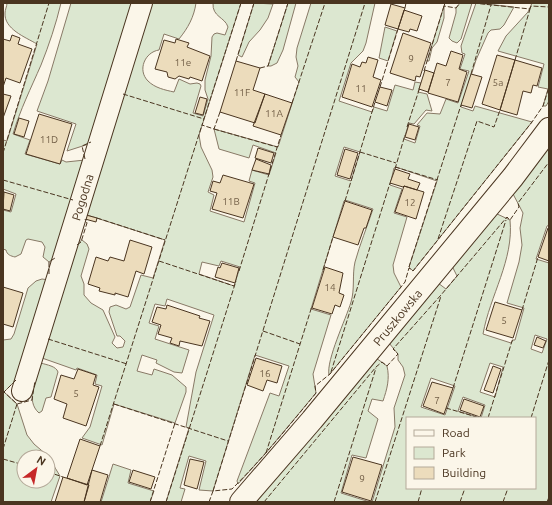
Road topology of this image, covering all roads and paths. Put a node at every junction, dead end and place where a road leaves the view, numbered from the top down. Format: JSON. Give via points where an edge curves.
{"nodes":[{"id":1,"x":142,"y":3,"type":"edge"},
{"id":2,"x":549,"y":129,"type":"edge"},
{"id":3,"x":22,"y":390,"type":"dead end"},
{"id":4,"x":241,"y":502,"type":"edge"}],
"edges":[{"from":1,"to":3,"type":"street","name":"Pogodna"},
{"from":2,"to":4,"type":"street","name":"Pruszkowska","via":[[312,420]]}]}
